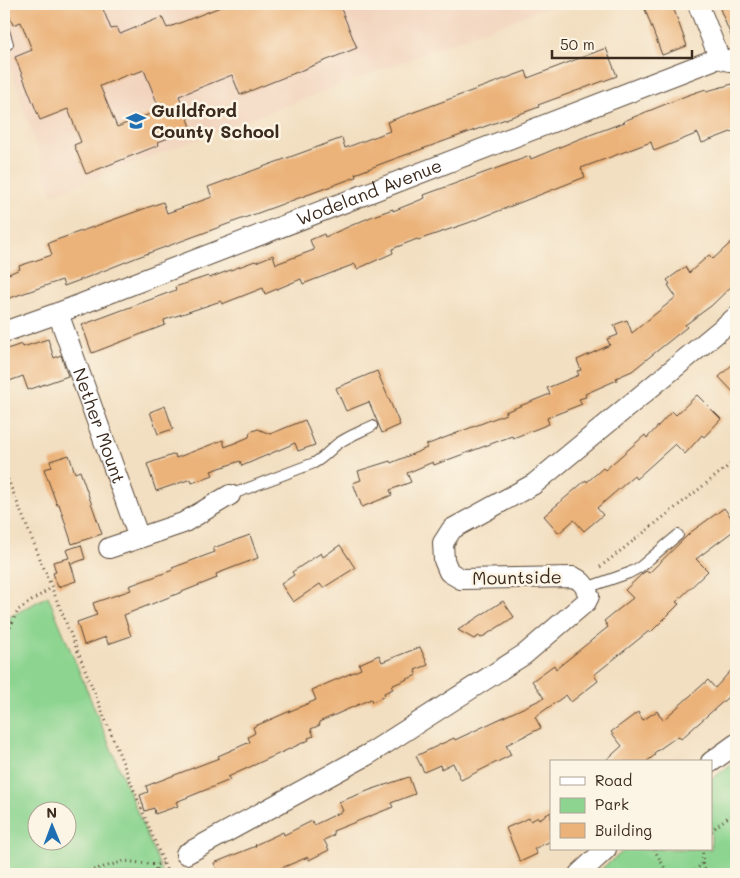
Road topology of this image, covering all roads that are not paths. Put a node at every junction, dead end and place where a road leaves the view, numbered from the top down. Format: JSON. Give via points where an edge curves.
{"nodes":[{"id":1,"x":698,"y":4,"type":"edge"},
{"id":2,"x":4,"y":31,"type":"edge"},
{"id":3,"x":8,"y":44,"type":"dead end"},
{"id":4,"x":727,"y":59,"type":"edge"},
{"id":5,"x":58,"y":313,"type":"junction"},
{"id":6,"x":736,"y":317,"type":"edge"},
{"id":7,"x":4,"y":332,"type":"edge"},
{"id":8,"x":372,"y":426,"type":"dead end"},
{"id":9,"x":230,"y":495,"type":"joint"},
{"id":10,"x":678,"y":535,"type":"dead end"},
{"id":11,"x":139,"y":538,"type":"junction"},
{"id":12,"x":109,"y":548,"type":"dead end"},
{"id":13,"x":584,"y":584,"type":"junction"},
{"id":14,"x":736,"y":744,"type":"edge"},
{"id":15,"x":712,"y":761,"type":"edge"},
{"id":16,"x":605,"y":850,"type":"edge"},
{"id":17,"x":186,"y":854,"type":"dead end"},
{"id":18,"x":580,"y":874,"type":"edge"}],
"edges":[{"from":1,"to":4,"type":"street","via":[[717,52]]},
{"from":2,"to":3,"type":"lane"},
{"from":4,"to":5,"type":"street","name":"Wodeland Avenue"},
{"from":5,"to":7,"type":"street","name":"Wodeland Avenue"},
{"from":5,"to":11,"type":"street","name":"Nether Mount"},
{"from":6,"to":13,"type":"street","name":"Mountside","via":[[534,484],[452,528],[443,543],[449,572],[461,579],[573,577]]},
{"from":8,"to":9,"type":"lane","via":[[345,439],[314,463]]},
{"from":9,"to":11,"type":"street","via":[[183,523]]},
{"from":10,"to":13,"type":"lane","via":[[629,573]]},
{"from":11,"to":12,"type":"street"},
{"from":13,"to":17,"type":"street","name":"Mountside","via":[[589,596],[586,602],[525,654],[369,754]]},
{"from":14,"to":15,"type":"street"},
{"from":16,"to":18,"type":"street"}]}
